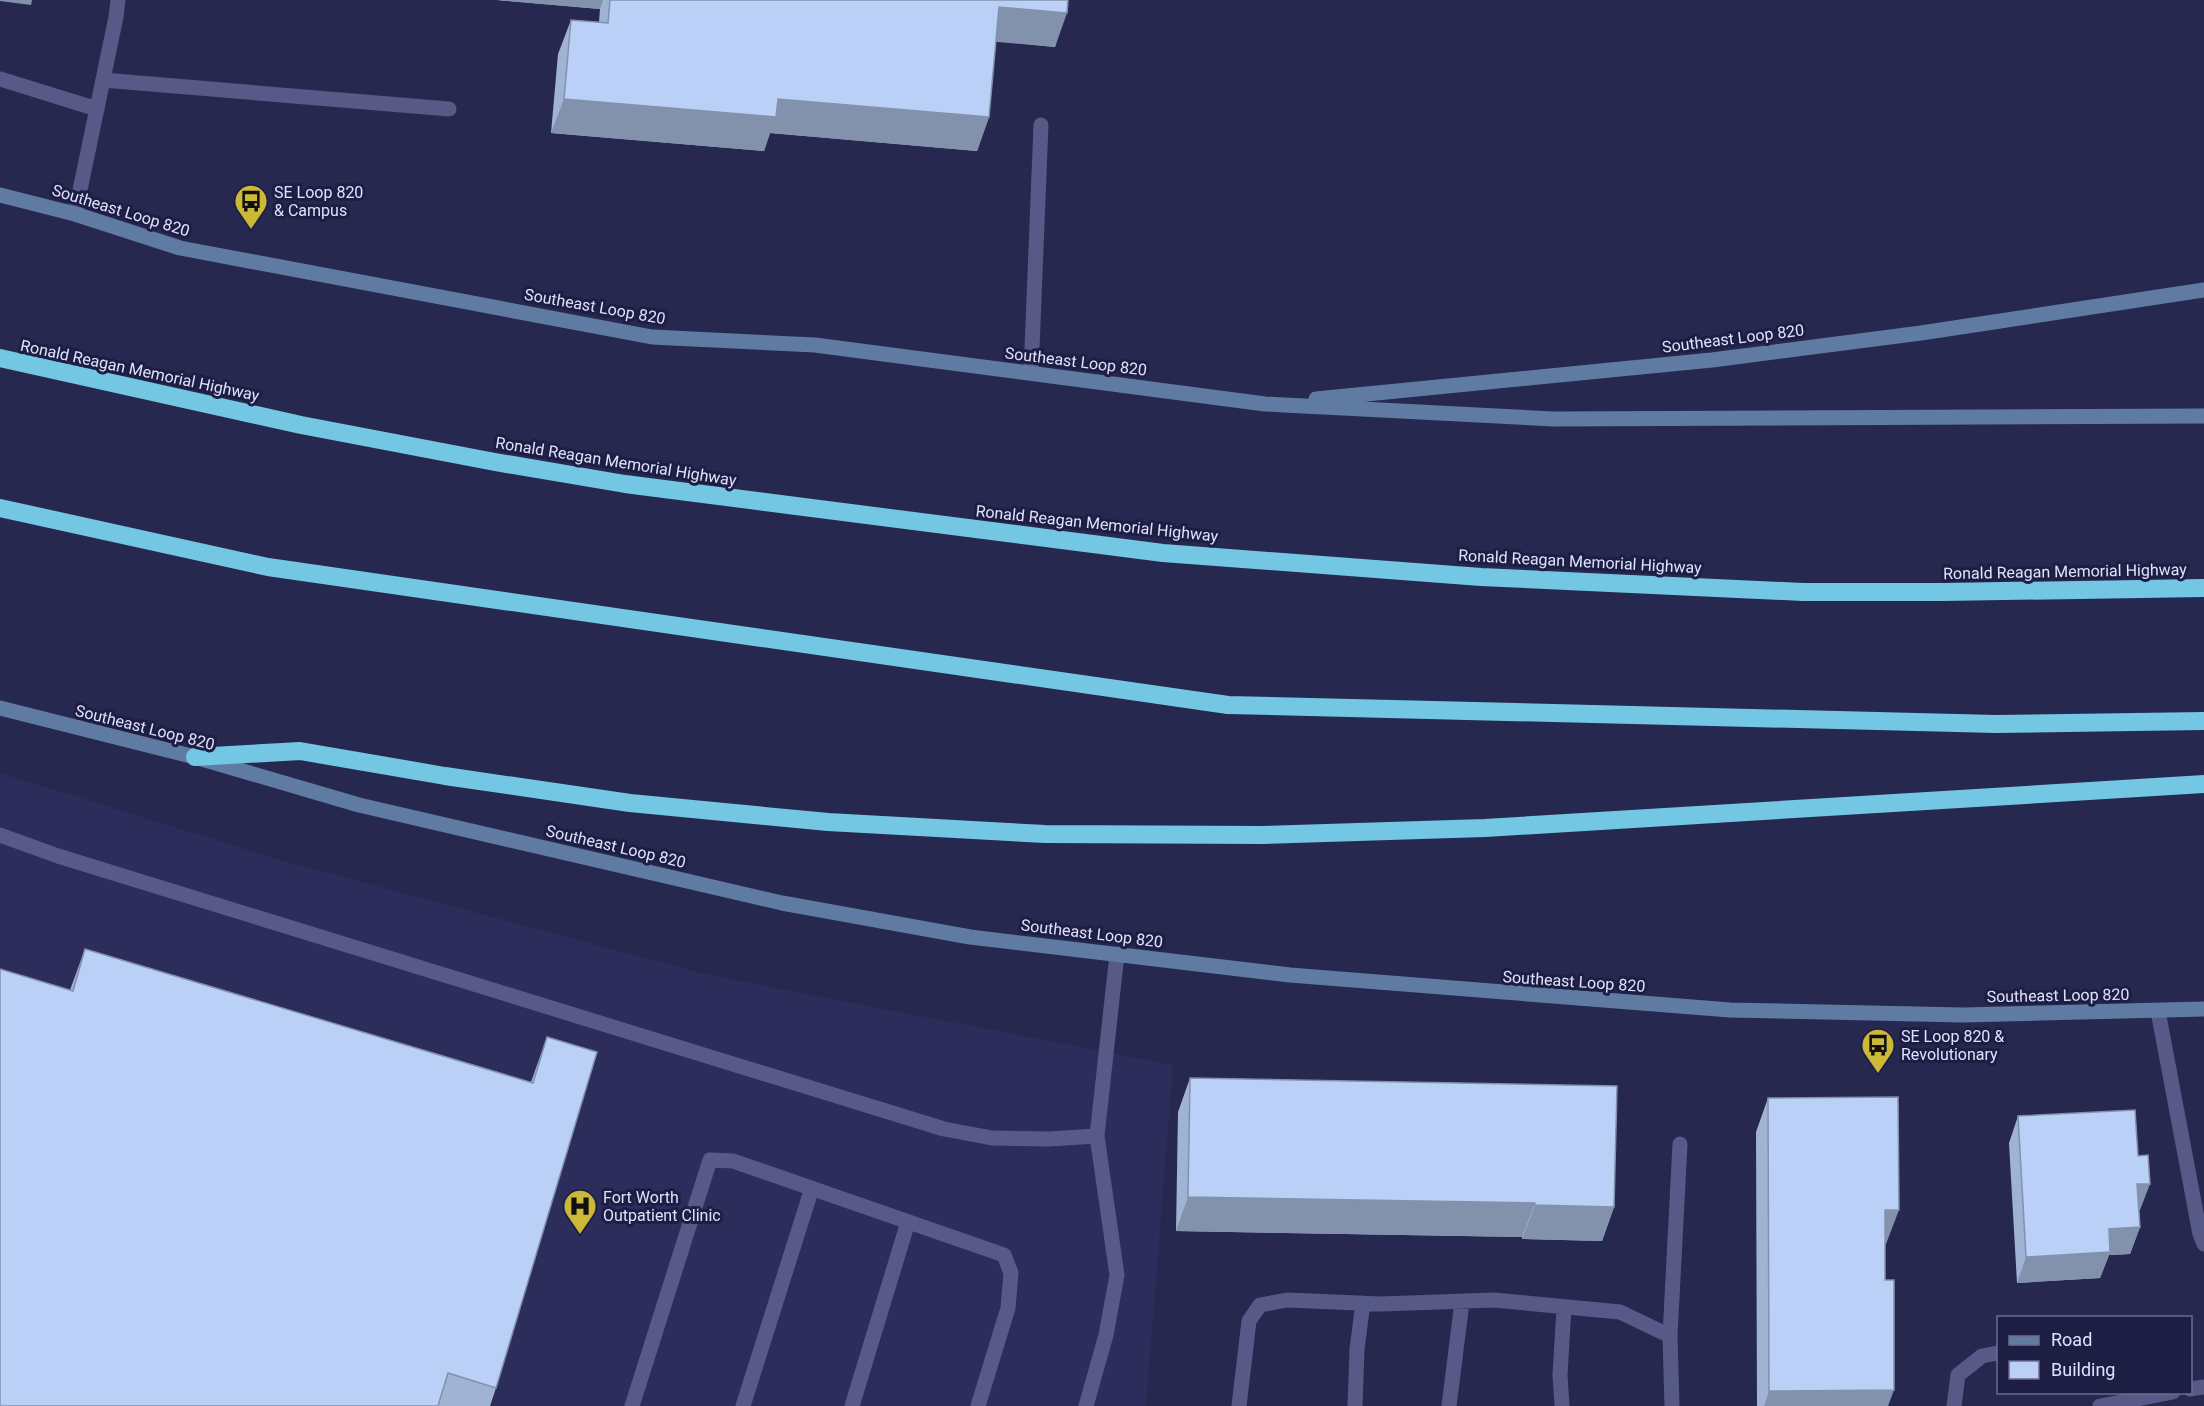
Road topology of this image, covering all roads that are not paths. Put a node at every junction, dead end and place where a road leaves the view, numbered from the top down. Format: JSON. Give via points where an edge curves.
{"nodes":[{"id":1,"x":118,"y":0,"type":"edge"},
{"id":2,"x":0,"y":79,"type":"edge"},
{"id":3,"x":104,"y":80,"type":"junction"},
{"id":4,"x":97,"y":109,"type":"junction"},
{"id":5,"x":449,"y":109,"type":"dead end"},
{"id":6,"x":1041,"y":125,"type":"dead end"},
{"id":7,"x":0,"y":195,"type":"edge"},
{"id":8,"x":75,"y":214,"type":"junction"},
{"id":9,"x":2204,"y":290,"type":"edge"},
{"id":10,"x":0,"y":358,"type":"edge"},
{"id":11,"x":1031,"y":373,"type":"junction"},
{"id":12,"x":1265,"y":404,"type":"junction"},
{"id":13,"x":2204,"y":416,"type":"edge"},
{"id":14,"x":0,"y":508,"type":"edge"},
{"id":15,"x":2204,"y":588,"type":"edge"},
{"id":16,"x":0,"y":708,"type":"edge"},
{"id":17,"x":2204,"y":721,"type":"edge"},
{"id":18,"x":195,"y":757,"type":"junction"},
{"id":19,"x":2204,"y":784,"type":"edge"},
{"id":20,"x":0,"y":835,"type":"edge"},
{"id":21,"x":1117,"y":954,"type":"junction"},
{"id":22,"x":2204,"y":1009,"type":"edge"},
{"id":23,"x":2158,"y":1011,"type":"junction"},
{"id":24,"x":1097,"y":1136,"type":"junction"},
{"id":25,"x":1680,"y":1144,"type":"dead end"},
{"id":26,"x":812,"y":1188,"type":"junction"},
{"id":27,"x":908,"y":1222,"type":"junction"},
{"id":28,"x":2204,"y":1244,"type":"edge"},
{"id":29,"x":1462,"y":1302,"type":"junction"},
{"id":30,"x":1363,"y":1303,"type":"junction"},
{"id":31,"x":1564,"y":1307,"type":"junction"},
{"id":32,"x":1670,"y":1336,"type":"junction"},
{"id":33,"x":1997,"y":1353,"type":"edge"},
{"id":34,"x":2163,"y":1394,"type":"edge"},
{"id":35,"x":632,"y":1406,"type":"edge"},
{"id":36,"x":743,"y":1406,"type":"edge"},
{"id":37,"x":852,"y":1406,"type":"edge"},
{"id":38,"x":978,"y":1406,"type":"edge"},
{"id":39,"x":1086,"y":1406,"type":"edge"},
{"id":40,"x":1239,"y":1406,"type":"edge"},
{"id":41,"x":1355,"y":1406,"type":"edge"},
{"id":42,"x":1449,"y":1406,"type":"edge"},
{"id":43,"x":1562,"y":1406,"type":"edge"},
{"id":44,"x":1672,"y":1406,"type":"edge"},
{"id":45,"x":1954,"y":1406,"type":"edge"},
{"id":46,"x":2100,"y":1406,"type":"edge"}],
"edges":[{"from":1,"to":3,"type":"street"},
{"from":2,"to":4,"type":"street"},
{"from":3,"to":4,"type":"street"},
{"from":3,"to":5,"type":"street"},
{"from":4,"to":8,"type":"street"},
{"from":6,"to":11,"type":"street"},
{"from":7,"to":8,"type":"main road","name":"Southeast Loop 820"},
{"from":8,"to":11,"type":"main road","name":"Southeast Loop 820","via":[[180,248],[652,337],[815,345]]},
{"from":9,"to":12,"type":"main road","name":"Southeast Loop 820","via":[[1712,360]]},
{"from":10,"to":15,"type":"highway","name":"Ronald Reagan Memorial Highway","via":[[302,425],[603,480],[1163,553],[1480,577],[1803,592]]},
{"from":11,"to":12,"type":"main road","name":"Southeast Loop 820"},
{"from":12,"to":13,"type":"main road","name":"Southeast Loop 820","via":[[1553,419]]},
{"from":14,"to":17,"type":"highway","via":[[268,567],[1228,705],[1996,724]]},
{"from":16,"to":18,"type":"main road","name":"Southeast Loop 820"},
{"from":18,"to":19,"type":"highway","via":[[300,751],[630,803],[828,822],[1044,834],[1263,835],[1485,828]]},
{"from":18,"to":21,"type":"main road","name":"Southeast Loop 820","via":[[359,805],[782,903],[970,937]]},
{"from":20,"to":24,"type":"street","via":[[944,1129],[992,1138]]},
{"from":21,"to":23,"type":"main road","name":"Southeast Loop 820","via":[[1301,976],[1730,1010],[1963,1015]]},
{"from":21,"to":24,"type":"street"},
{"from":22,"to":23,"type":"main road","name":"Southeast Loop 820"},
{"from":23,"to":28,"type":"street"},
{"from":24,"to":39,"type":"street","via":[[1117,1275],[1106,1335]]},
{"from":25,"to":32,"type":"street"},
{"from":26,"to":27,"type":"street"},
{"from":26,"to":35,"type":"street","via":[[733,1161],[710,1160]]},
{"from":26,"to":36,"type":"street"},
{"from":27,"to":37,"type":"street"},
{"from":27,"to":38,"type":"street","via":[[1004,1255],[1011,1273],[1008,1308]]},
{"from":29,"to":30,"type":"street"},
{"from":29,"to":31,"type":"street","via":[[1494,1300]]},
{"from":29,"to":42,"type":"street"},
{"from":30,"to":40,"type":"street","via":[[1287,1300],[1260,1305],[1249,1321]]},
{"from":30,"to":41,"type":"street"},
{"from":31,"to":32,"type":"street","via":[[1620,1312]]},
{"from":31,"to":43,"type":"street"},
{"from":32,"to":44,"type":"street"},
{"from":33,"to":45,"type":"street","via":[[1982,1356],[1958,1375]]},
{"from":34,"to":46,"type":"street"}]}
